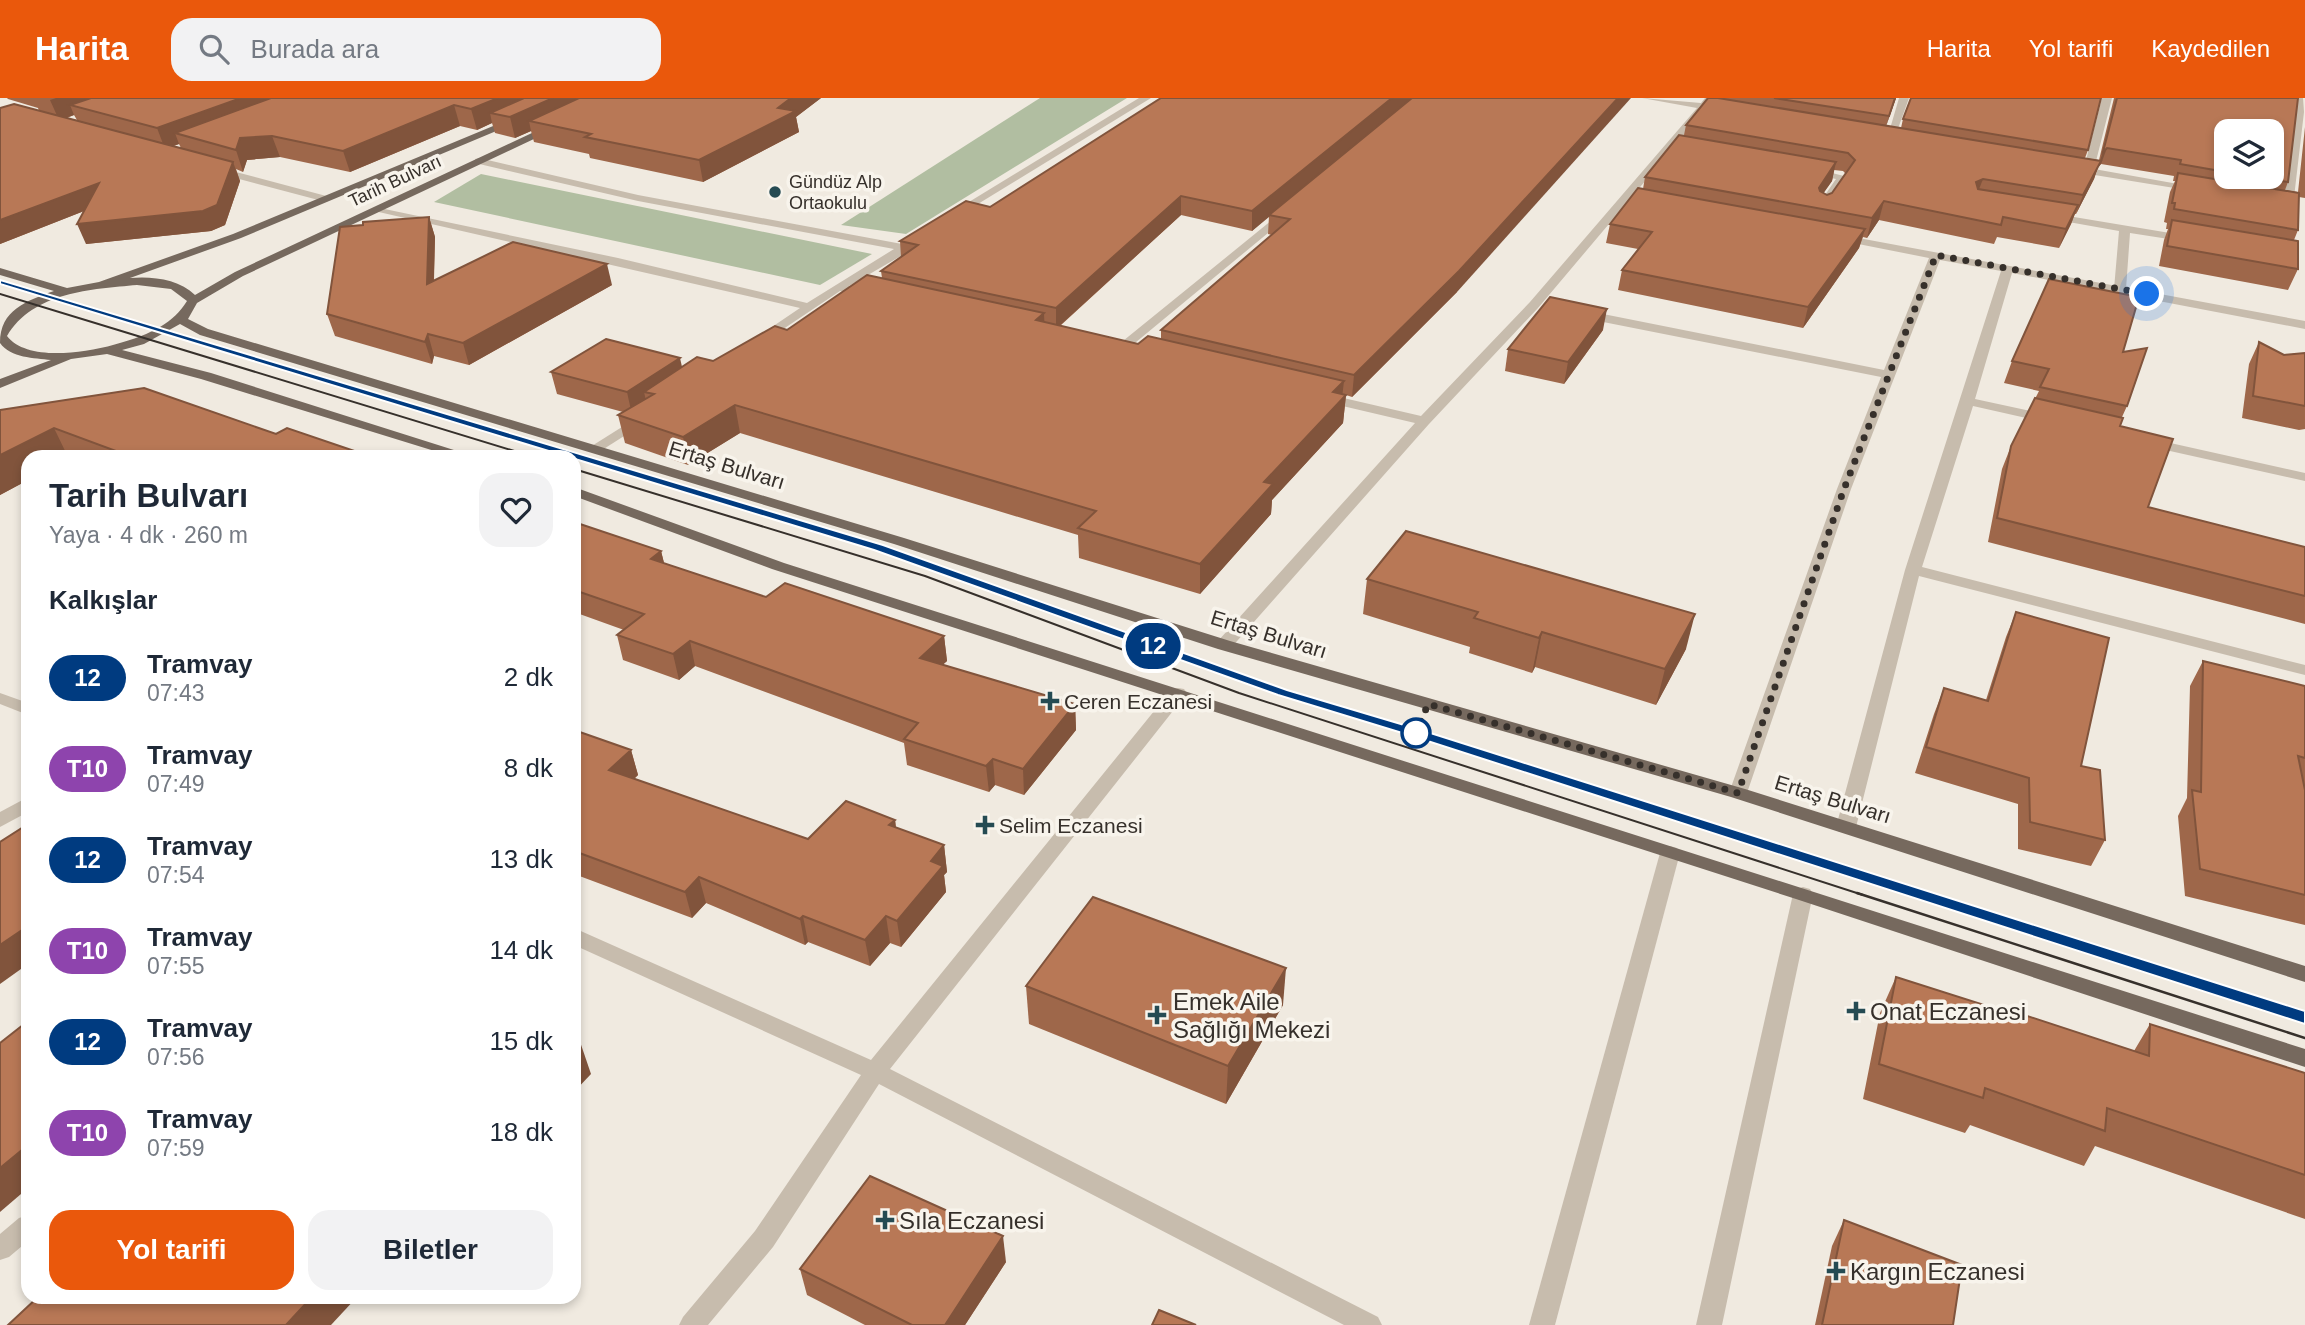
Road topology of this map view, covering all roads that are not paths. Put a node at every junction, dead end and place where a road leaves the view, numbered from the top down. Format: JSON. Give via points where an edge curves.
{"nodes":[{"id":1,"x":1146,"y":98,"type":"edge"},
{"id":2,"x":1647,"y":98,"type":"edge"},
{"id":3,"x":1904,"y":98,"type":"edge"},
{"id":4,"x":2108,"y":98,"type":"edge"},
{"id":5,"x":2298,"y":98,"type":"edge"},
{"id":6,"x":1707,"y":102,"type":"edge"},
{"id":7,"x":1718,"y":108,"type":"edge"},
{"id":8,"x":527,"y":115,"type":"edge"},
{"id":9,"x":562,"y":122,"type":"edge"},
{"id":10,"x":1877,"y":135,"type":"edge"},
{"id":11,"x":1890,"y":137,"type":"junction"},
{"id":12,"x":1903,"y":139,"type":"edge"},
{"id":13,"x":1669,"y":146,"type":"junction"},
{"id":14,"x":1682,"y":149,"type":"edge"},
{"id":15,"x":479,"y":161,"type":"junction"},
{"id":16,"x":204,"y":166,"type":"edge"},
{"id":17,"x":2061,"y":167,"type":"edge"},
{"id":18,"x":1803,"y":170,"type":"edge"},
{"id":19,"x":2088,"y":172,"type":"junction"},
{"id":20,"x":2208,"y":192,"type":"edge"},
{"id":21,"x":1622,"y":198,"type":"junction"},
{"id":22,"x":326,"y":199,"type":"junction"},
{"id":23,"x":1636,"y":200,"type":"edge"},
{"id":24,"x":1300,"y":202,"type":"edge"},
{"id":25,"x":2275,"y":204,"type":"edge"},
{"id":26,"x":1821,"y":208,"type":"edge"},
{"id":27,"x":375,"y":209,"type":"junction"},
{"id":28,"x":2044,"y":215,"type":"edge"},
{"id":29,"x":2125,"y":229,"type":"junction"},
{"id":30,"x":1827,"y":235,"type":"edge"},
{"id":31,"x":2202,"y":241,"type":"edge"},
{"id":32,"x":907,"y":248,"type":"junction"},
{"id":33,"x":1936,"y":255,"type":"junction"},
{"id":34,"x":2008,"y":268,"type":"junction"},
{"id":35,"x":0,"y":271,"type":"edge"},
{"id":36,"x":103,"y":284,"type":"junction"},
{"id":37,"x":838,"y":287,"type":"junction"},
{"id":38,"x":2120,"y":289,"type":"junction"},
{"id":39,"x":68,"y":292,"type":"junction"},
{"id":40,"x":879,"y":296,"type":"edge"},
{"id":41,"x":193,"y":301,"type":"junction"},
{"id":42,"x":1534,"y":305,"type":"junction"},
{"id":43,"x":811,"y":307,"type":"junction"},
{"id":44,"x":1548,"y":307,"type":"edge"},
{"id":45,"x":1575,"y":313,"type":"edge"},
{"id":46,"x":6,"y":316,"type":"edge"},
{"id":47,"x":181,"y":320,"type":"junction"},
{"id":48,"x":2305,"y":325,"type":"edge"},
{"id":49,"x":1,"y":336,"type":"edge"},
{"id":50,"x":754,"y":344,"type":"edge"},
{"id":51,"x":1093,"y":344,"type":"edge"},
{"id":52,"x":108,"y":350,"type":"junction"},
{"id":53,"x":75,"y":355,"type":"junction"},
{"id":54,"x":1889,"y":375,"type":"junction"},
{"id":55,"x":0,"y":384,"type":"edge"},
{"id":56,"x":1305,"y":393,"type":"edge"},
{"id":57,"x":1968,"y":401,"type":"junction"},
{"id":58,"x":651,"y":412,"type":"edge"},
{"id":59,"x":1424,"y":421,"type":"junction"},
{"id":60,"x":2062,"y":422,"type":"edge"},
{"id":61,"x":2130,"y":438,"type":"edge"},
{"id":62,"x":594,"y":449,"type":"junction"},
{"id":63,"x":446,"y":450,"type":"edge"},
{"id":64,"x":2305,"y":477,"type":"edge"},
{"id":65,"x":581,"y":494,"type":"edge"},
{"id":66,"x":1913,"y":570,"type":"junction"},
{"id":67,"x":1224,"y":645,"type":"junction"},
{"id":68,"x":2305,"y":670,"type":"edge"},
{"id":69,"x":1178,"y":693,"type":"junction"},
{"id":70,"x":0,"y":698,"type":"edge"},
{"id":71,"x":21,"y":706,"type":"edge"},
{"id":72,"x":1738,"y":793,"type":"junction"},
{"id":73,"x":21,"y":808,"type":"edge"},
{"id":74,"x":0,"y":821,"type":"edge"},
{"id":75,"x":1846,"y":827,"type":"junction"},
{"id":76,"x":1670,"y":853,"type":"junction"},
{"id":77,"x":1803,"y":894,"type":"junction"},
{"id":78,"x":581,"y":939,"type":"edge"},
{"id":79,"x":2305,"y":974,"type":"edge"},
{"id":80,"x":2305,"y":1058,"type":"edge"},
{"id":81,"x":875,"y":1072,"type":"junction"},
{"id":82,"x":21,"y":1232,"type":"edge"},
{"id":83,"x":0,"y":1248,"type":"edge"},
{"id":84,"x":692,"y":1325,"type":"edge"},
{"id":85,"x":1369,"y":1325,"type":"edge"},
{"id":86,"x":1542,"y":1325,"type":"edge"},
{"id":87,"x":1709,"y":1325,"type":"edge"}],
"edges":[{"from":1,"to":32,"type":"street","via":[[967,205]]},
{"from":2,"to":6,"type":"street"},
{"from":3,"to":11,"type":"street"},
{"from":4,"to":19,"type":"street"},
{"from":5,"to":25,"type":"street","via":[[2292,207]]},
{"from":6,"to":7,"type":"street"},
{"from":6,"to":13,"type":"street"},
{"from":8,"to":22,"type":"main road"},
{"from":9,"to":15,"type":"main road","name":"Tarih Bulvarı"},
{"from":10,"to":11,"type":"street"},
{"from":11,"to":12,"type":"street"},
{"from":13,"to":14,"type":"street"},
{"from":13,"to":21,"type":"street"},
{"from":15,"to":27,"type":"main road","name":"Tarih Bulvarı"},
{"from":15,"to":32,"type":"street","via":[[638,198]]},
{"from":16,"to":22,"type":"street"},
{"from":17,"to":19,"type":"street"},
{"from":18,"to":26,"type":"street","via":[[1843,177]]},
{"from":19,"to":20,"type":"street"},
{"from":21,"to":23,"type":"street"},
{"from":21,"to":42,"type":"street"},
{"from":22,"to":36,"type":"main road"},
{"from":24,"to":51,"type":"street","via":[[1127,351]]},
{"from":27,"to":41,"type":"main road","name":"Tarih Bulvarı"},
{"from":27,"to":43,"type":"street"},
{"from":28,"to":29,"type":"street"},
{"from":29,"to":31,"type":"street"},
{"from":29,"to":38,"type":"street"},
{"from":30,"to":33,"type":"street"},
{"from":32,"to":37,"type":"street"},
{"from":33,"to":34,"type":"street"},
{"from":33,"to":54,"type":"street"},
{"from":34,"to":38,"type":"street"},
{"from":34,"to":57,"type":"street"},
{"from":35,"to":39,"type":"main road"},
{"from":36,"to":39,"type":"main road"},
{"from":36,"to":41,"type":"main road","via":[[166,283],[186,290]]},
{"from":37,"to":40,"type":"street"},
{"from":37,"to":43,"type":"street"},
{"from":38,"to":48,"type":"street"},
{"from":39,"to":46,"type":"main road"},
{"from":41,"to":47,"type":"main road"},
{"from":42,"to":44,"type":"street"},
{"from":42,"to":59,"type":"street"},
{"from":43,"to":50,"type":"street"},
{"from":45,"to":54,"type":"street"},
{"from":46,"to":49,"type":"main road"},
{"from":47,"to":52,"type":"main road","via":[[144,340]]},
{"from":47,"to":62,"type":"main road","name":"Ertaş Bulvarı","via":[[204,332]]},
{"from":49,"to":53,"type":"main road","via":[[11,348],[37,355]]},
{"from":52,"to":53,"type":"main road"},
{"from":52,"to":63,"type":"main road"},
{"from":53,"to":55,"type":"main road"},
{"from":54,"to":72,"type":"street","via":[[1844,489]]},
{"from":56,"to":59,"type":"street"},
{"from":57,"to":60,"type":"street"},
{"from":57,"to":66,"type":"street"},
{"from":58,"to":62,"type":"street"},
{"from":59,"to":67,"type":"street"},
{"from":61,"to":64,"type":"street"},
{"from":62,"to":67,"type":"main road","name":"Ertaş Bulvarı"},
{"from":65,"to":69,"type":"main road","via":[[778,566]]},
{"from":66,"to":68,"type":"street"},
{"from":66,"to":75,"type":"street"},
{"from":67,"to":72,"type":"main road","name":"Ertaş Bulvarı"},
{"from":69,"to":76,"type":"main road"},
{"from":69,"to":81,"type":"street"},
{"from":70,"to":71,"type":"street"},
{"from":72,"to":75,"type":"main road","name":"Ertaş Bulvarı"},
{"from":73,"to":74,"type":"street"},
{"from":75,"to":79,"type":"main road","name":"Ertaş Bulvarı"},
{"from":76,"to":77,"type":"main road"},
{"from":76,"to":86,"type":"street"},
{"from":77,"to":80,"type":"main road"},
{"from":77,"to":87,"type":"street"},
{"from":78,"to":81,"type":"street"},
{"from":81,"to":84,"type":"street","via":[[764,1238]]},
{"from":81,"to":85,"type":"street"},
{"from":82,"to":83,"type":"street"}]}
